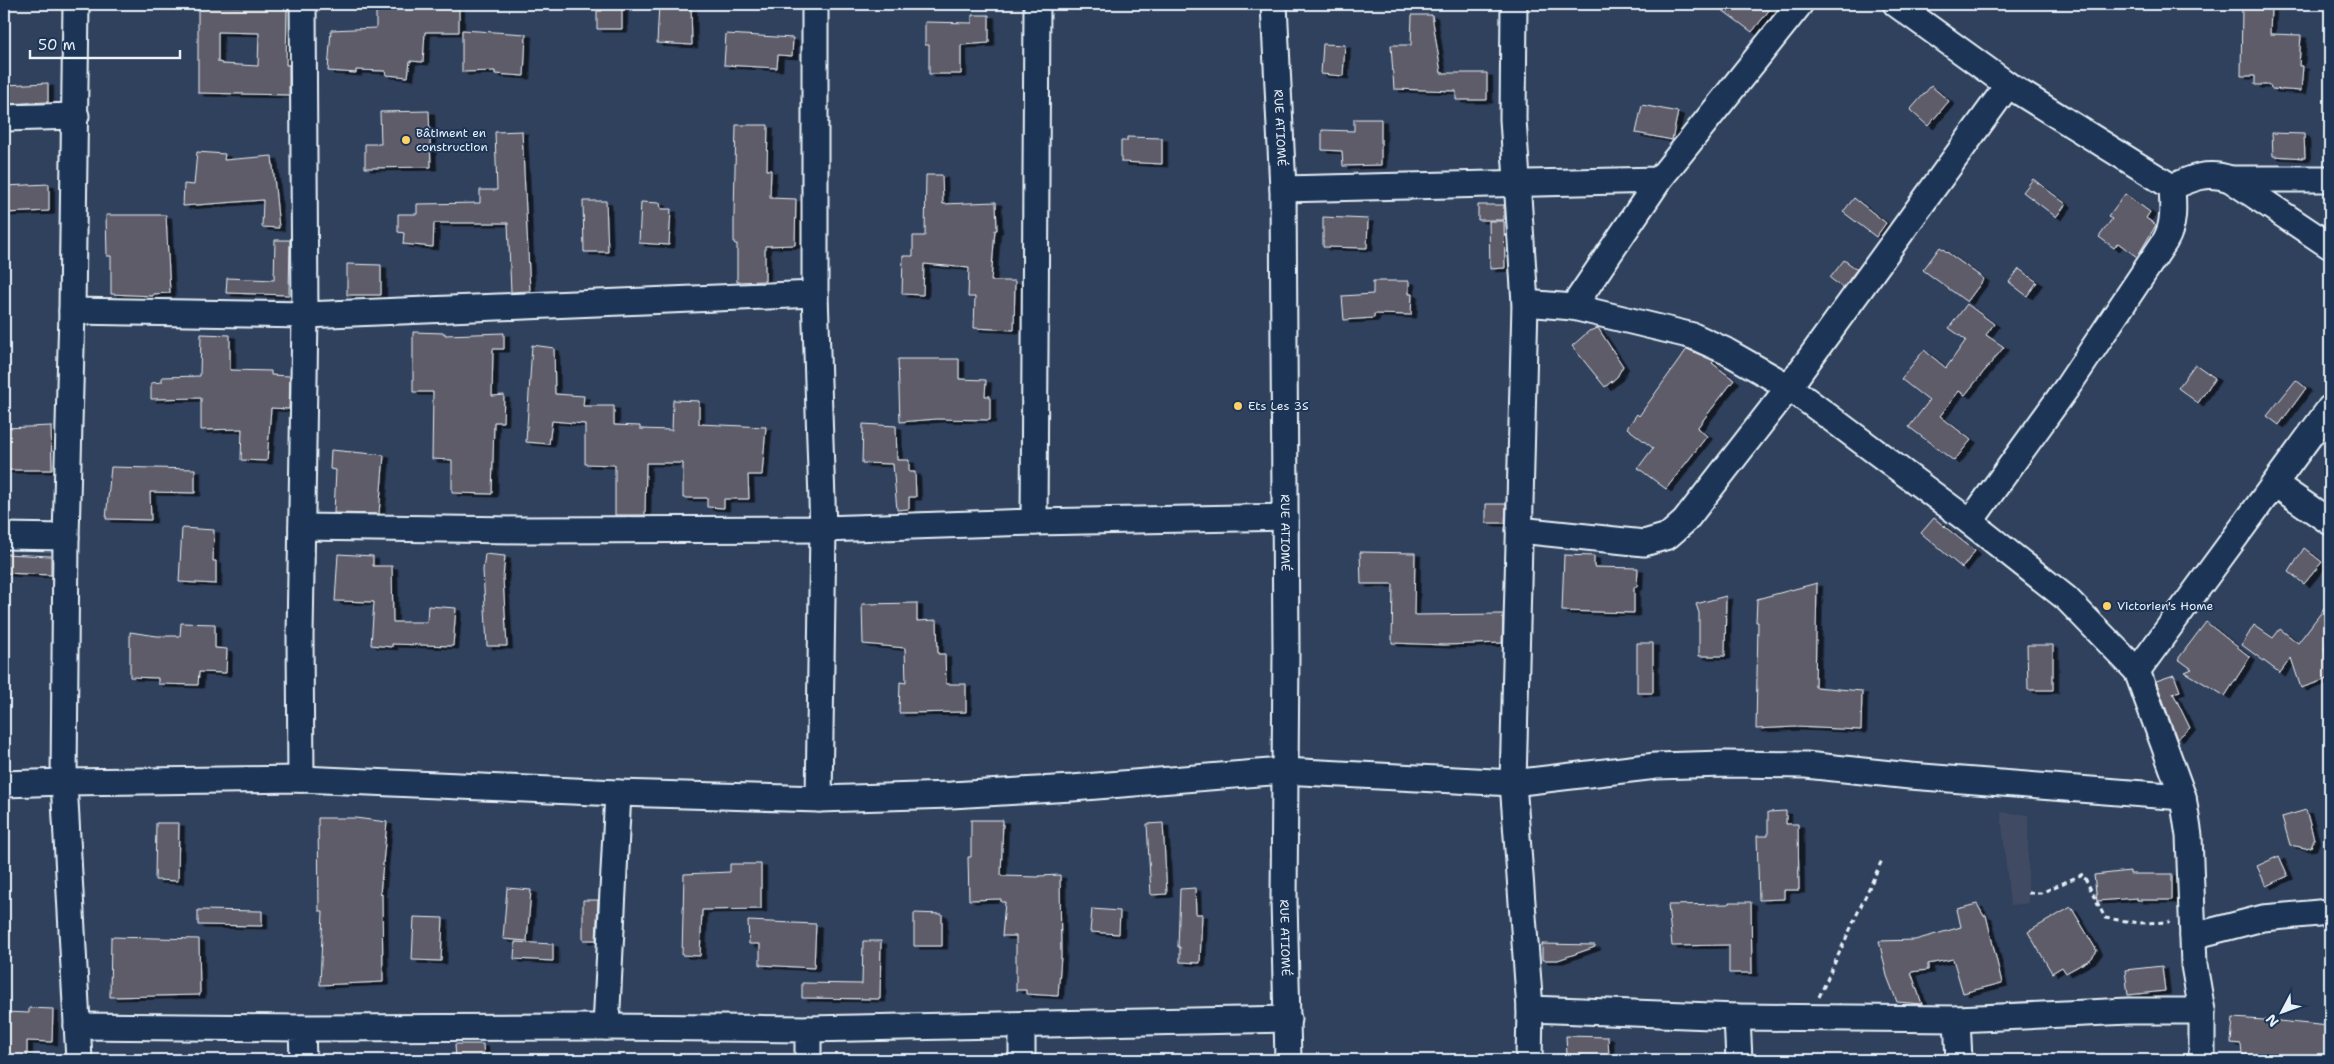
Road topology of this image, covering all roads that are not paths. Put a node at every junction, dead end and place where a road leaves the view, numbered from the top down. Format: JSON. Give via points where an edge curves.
{"nodes":[{"id":1,"x":76,"y":4,"type":"edge"},
{"id":2,"x":303,"y":4,"type":"edge"},
{"id":3,"x":815,"y":4,"type":"edge"},
{"id":4,"x":1037,"y":4,"type":"edge"},
{"id":5,"x":1274,"y":4,"type":"edge"},
{"id":6,"x":1514,"y":4,"type":"edge"},
{"id":7,"x":1800,"y":4,"type":"edge"},
{"id":8,"x":1896,"y":4,"type":"edge"},
{"id":9,"x":2008,"y":85,"type":"junction"},
{"id":10,"x":76,"y":116,"type":"junction"},
{"id":11,"x":4,"y":118,"type":"edge"},
{"id":12,"x":2230,"y":179,"type":"junction"},
{"id":13,"x":2330,"y":179,"type":"edge"},
{"id":14,"x":1659,"y":180,"type":"junction"},
{"id":15,"x":1516,"y":184,"type":"junction"},
{"id":16,"x":2172,"y":187,"type":"junction"},
{"id":17,"x":1283,"y":189,"type":"junction"},
{"id":18,"x":2330,"y":246,"type":"edge"},
{"id":19,"x":815,"y":294,"type":"junction"},
{"id":20,"x":1525,"y":303,"type":"junction"},
{"id":21,"x":1573,"y":307,"type":"junction"},
{"id":22,"x":72,"y":311,"type":"junction"},
{"id":23,"x":306,"y":315,"type":"junction"},
{"id":24,"x":1788,"y":387,"type":"junction"},
{"id":25,"x":2330,"y":408,"type":"edge"},
{"id":26,"x":2276,"y":484,"type":"junction"},
{"id":27,"x":1285,"y":517,"type":"junction"},
{"id":28,"x":1034,"y":522,"type":"junction"},
{"id":29,"x":1970,"y":522,"type":"junction"},
{"id":30,"x":2330,"y":522,"type":"edge"},
{"id":31,"x":302,"y":527,"type":"junction"},
{"id":32,"x":823,"y":529,"type":"junction"},
{"id":33,"x":1519,"y":530,"type":"junction"},
{"id":34,"x":4,"y":536,"type":"edge"},
{"id":35,"x":66,"y":537,"type":"junction"},
{"id":36,"x":2137,"y":671,"type":"junction"},
{"id":37,"x":1284,"y":771,"type":"junction"},
{"id":38,"x":301,"y":779,"type":"junction"},
{"id":39,"x":64,"y":782,"type":"junction"},
{"id":40,"x":1513,"y":783,"type":"junction"},
{"id":41,"x":4,"y":784,"type":"edge"},
{"id":42,"x":618,"y":793,"type":"junction"},
{"id":43,"x":2183,"y":797,"type":"junction"},
{"id":44,"x":819,"y":799,"type":"junction"},
{"id":45,"x":2330,"y":912,"type":"edge"},
{"id":46,"x":2193,"y":936,"type":"junction"},
{"id":47,"x":1530,"y":1009,"type":"junction"},
{"id":48,"x":2202,"y":1011,"type":"junction"},
{"id":49,"x":1737,"y":1017,"type":"junction"},
{"id":50,"x":1957,"y":1019,"type":"junction"},
{"id":51,"x":1288,"y":1020,"type":"junction"},
{"id":52,"x":77,"y":1026,"type":"junction"},
{"id":53,"x":606,"y":1027,"type":"junction"},
{"id":54,"x":1022,"y":1027,"type":"junction"},
{"id":55,"x":302,"y":1028,"type":"junction"},
{"id":56,"x":808,"y":1030,"type":"junction"},
{"id":57,"x":79,"y":1060,"type":"edge"},
{"id":58,"x":303,"y":1060,"type":"edge"},
{"id":59,"x":808,"y":1060,"type":"edge"},
{"id":60,"x":1022,"y":1060,"type":"edge"},
{"id":61,"x":1288,"y":1060,"type":"edge"},
{"id":62,"x":1529,"y":1060,"type":"edge"},
{"id":63,"x":1739,"y":1060,"type":"edge"},
{"id":64,"x":1959,"y":1060,"type":"edge"},
{"id":65,"x":2202,"y":1060,"type":"edge"}],
"edges":[{"from":1,"to":10,"type":"street"},
{"from":2,"to":23,"type":"street"},
{"from":3,"to":19,"type":"street"},
{"from":4,"to":28,"type":"street"},
{"from":5,"to":17,"type":"street","name":"RUE ATIOMÉ"},
{"from":6,"to":15,"type":"street"},
{"from":7,"to":14,"type":"street"},
{"from":8,"to":9,"type":"street"},
{"from":9,"to":16,"type":"street"},
{"from":9,"to":24,"type":"street"},
{"from":10,"to":11,"type":"street"},
{"from":10,"to":22,"type":"street"},
{"from":12,"to":13,"type":"street"},
{"from":12,"to":16,"type":"street","via":[[2211,175],[2194,177]]},
{"from":12,"to":18,"type":"street"},
{"from":14,"to":15,"type":"street"},
{"from":14,"to":21,"type":"street"},
{"from":15,"to":17,"type":"street"},
{"from":15,"to":20,"type":"street"},
{"from":16,"to":29,"type":"street","via":[[2171,232],[2166,241],[2068,386]]},
{"from":17,"to":27,"type":"street","name":"RUE ATIOMÉ"},
{"from":19,"to":23,"type":"street"},
{"from":19,"to":32,"type":"street"},
{"from":20,"to":21,"type":"street"},
{"from":20,"to":33,"type":"street"},
{"from":21,"to":24,"type":"street","via":[[1694,336]]},
{"from":22,"to":23,"type":"street"},
{"from":22,"to":35,"type":"street"},
{"from":23,"to":31,"type":"street"},
{"from":24,"to":29,"type":"street"},
{"from":24,"to":33,"type":"street","via":[[1685,521],[1668,536],[1644,543]]},
{"from":25,"to":26,"type":"street"},
{"from":26,"to":30,"type":"street"},
{"from":26,"to":36,"type":"street"},
{"from":27,"to":28,"type":"street"},
{"from":27,"to":37,"type":"street","name":"RUE ATIOMÉ"},
{"from":28,"to":32,"type":"street"},
{"from":29,"to":36,"type":"street","via":[[2066,598]]},
{"from":31,"to":32,"type":"street"},
{"from":31,"to":38,"type":"street"},
{"from":32,"to":44,"type":"street"},
{"from":33,"to":40,"type":"street"},
{"from":34,"to":35,"type":"street"},
{"from":35,"to":39,"type":"street"},
{"from":36,"to":43,"type":"street"},
{"from":37,"to":40,"type":"street"},
{"from":37,"to":44,"type":"street","via":[[1072,788]]},
{"from":37,"to":51,"type":"street","name":"RUE ATIOMÉ"},
{"from":38,"to":39,"type":"street"},
{"from":38,"to":42,"type":"street"},
{"from":39,"to":41,"type":"street"},
{"from":39,"to":52,"type":"street"},
{"from":40,"to":43,"type":"street","via":[[1656,766],[1806,765]]},
{"from":40,"to":47,"type":"street"},
{"from":42,"to":44,"type":"street"},
{"from":42,"to":53,"type":"street"},
{"from":43,"to":46,"type":"street","via":[[2189,836]]},
{"from":45,"to":46,"type":"street","via":[[2263,918]]},
{"from":46,"to":48,"type":"street"},
{"from":47,"to":49,"type":"street"},
{"from":47,"to":62,"type":"street"},
{"from":48,"to":50,"type":"street","via":[[2120,1011]]},
{"from":48,"to":65,"type":"street"},
{"from":49,"to":50,"type":"street"},
{"from":49,"to":63,"type":"street"},
{"from":50,"to":64,"type":"street"},
{"from":51,"to":54,"type":"street"},
{"from":51,"to":61,"type":"street","name":"RUE ATIOMÉ"},
{"from":52,"to":55,"type":"street"},
{"from":52,"to":57,"type":"street"},
{"from":53,"to":55,"type":"street"},
{"from":53,"to":56,"type":"street"},
{"from":54,"to":56,"type":"street"},
{"from":54,"to":60,"type":"street"},
{"from":55,"to":58,"type":"street"},
{"from":56,"to":59,"type":"street"}]}
